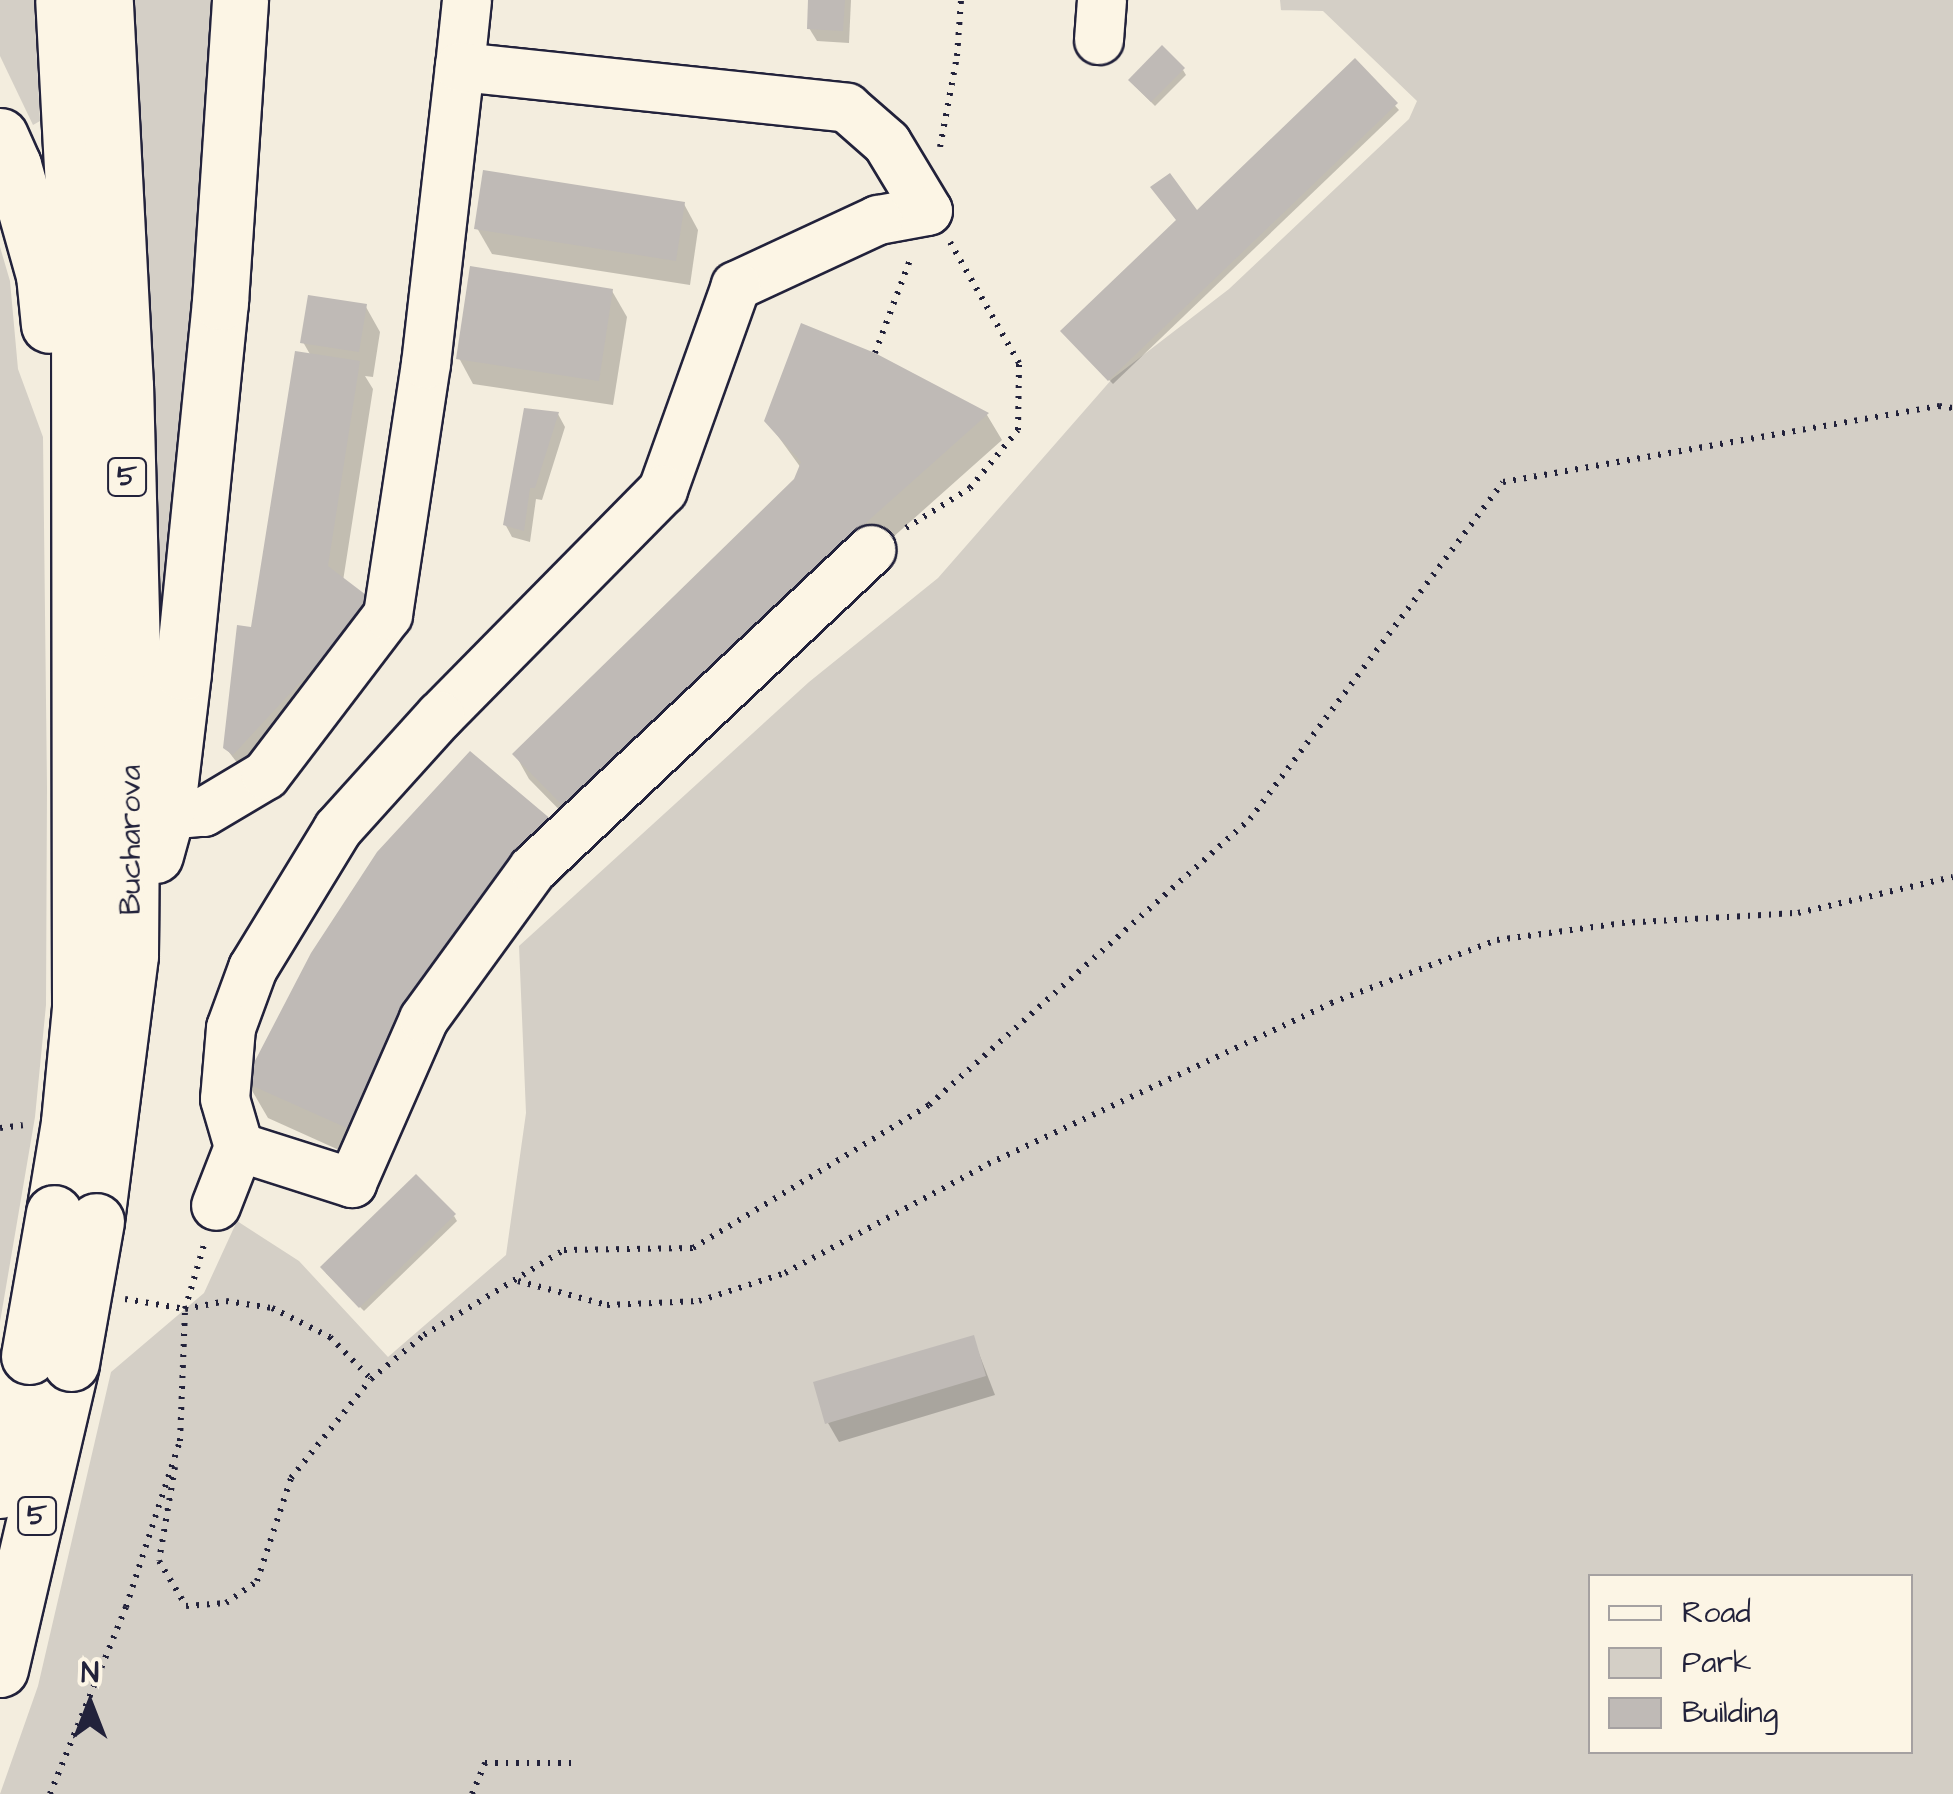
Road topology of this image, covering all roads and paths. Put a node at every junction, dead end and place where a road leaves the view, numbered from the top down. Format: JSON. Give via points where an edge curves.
{"nodes":[{"id":1,"x":64,"y":0,"type":"edge"},
{"id":2,"x":105,"y":0,"type":"edge"},
{"id":3,"x":240,"y":0,"type":"edge"},
{"id":4,"x":468,"y":0,"type":"edge"},
{"id":5,"x":961,"y":0,"type":"edge"},
{"id":6,"x":460,"y":67,"type":"junction"},
{"id":7,"x":0,"y":136,"type":"edge"},
{"id":8,"x":928,"y":211,"type":"junction"},
{"id":9,"x":874,"y":353,"type":"dead end"},
{"id":10,"x":1953,"y":408,"type":"edge"},
{"id":11,"x":77,"y":431,"type":"junction"},
{"id":12,"x":871,"y":550,"type":"joint"},
{"id":13,"x":166,"y":815,"type":"junction"},
{"id":14,"x":1953,"y":876,"type":"edge"},
{"id":15,"x":130,"y":955,"type":"junction"},
{"id":16,"x":238,"y":1147,"type":"junction"},
{"id":17,"x":216,"y":1206,"type":"joint"},
{"id":18,"x":75,"y":1217,"type":"junction"},
{"id":19,"x":517,"y":1281,"type":"junction"},
{"id":20,"x":186,"y":1309,"type":"junction"},
{"id":21,"x":50,"y":1360,"type":"junction"},
{"id":22,"x":371,"y":1380,"type":"junction"},
{"id":23,"x":180,"y":1441,"type":"junction"},
{"id":24,"x":0,"y":1490,"type":"edge"},
{"id":25,"x":0,"y":1669,"type":"edge"},
{"id":26,"x":576,"y":1762,"type":"dead end"},
{"id":27,"x":50,"y":1794,"type":"edge"},
{"id":28,"x":472,"y":1794,"type":"edge"}],
"edges":[{"from":1,"to":11,"type":"main road","name":"Bucharova","number":"5"},
{"from":2,"to":15,"type":"main road","name":"Bucharova","number":"5","via":[[126,405]]},
{"from":3,"to":13,"type":"main road","via":[[218,321]]},
{"from":4,"to":6,"type":"lane"},
{"from":5,"to":8,"type":"path"},
{"from":6,"to":8,"type":"lane","via":[[847,108],[887,143]]},
{"from":6,"to":13,"type":"lane","via":[[426,364],[388,614],[266,775],[204,812]]},
{"from":7,"to":11,"type":"main road","via":[[44,275],[52,362]]},
{"from":8,"to":9,"type":"path"},
{"from":8,"to":12,"type":"path","via":[[968,266],[1019,363],[1018,430],[970,488]]},
{"from":8,"to":16,"type":"lane","via":[[878,220],[736,286],[663,490],[338,829],[252,968],[231,1028],[224,1099]]},
{"from":10,"to":19,"type":"path","via":[[1503,482],[1250,819],[928,1105],[694,1248],[564,1250]]},
{"from":11,"to":18,"type":"main road","name":"Bucharova","number":"5","via":[[80,1007],[69,1122]]},
{"from":12,"to":16,"type":"lane","via":[[533,870],[424,1020],[352,1184]]},
{"from":13,"to":15,"type":"main road"},
{"from":14,"to":19,"type":"path","via":[[1798,913],[1622,923],[1497,940],[1295,1019],[988,1164],[786,1273],[699,1301],[607,1305]]},
{"from":15,"to":18,"type":"main road","name":"Bucharova","number":"5"},
{"from":16,"to":17,"type":"lane"},
{"from":17,"to":20,"type":"path"},
{"from":18,"to":21,"type":"main road","name":"Bucharova","number":"5","bridge":true},
{"from":19,"to":22,"type":"path","via":[[424,1335]]},
{"from":20,"to":22,"type":"path","via":[[226,1301],[272,1308],[330,1337]]},
{"from":20,"to":23,"type":"path"},
{"from":21,"to":24,"type":"main road","name":"Bucharova","number":"5"},
{"from":21,"to":25,"type":"main road","name":"Bucharova","number":"5"},
{"from":22,"to":23,"type":"path","via":[[290,1478],[257,1581],[226,1603],[186,1606],[159,1562]]},
{"from":23,"to":27,"type":"path","via":[[126,1607]]},
{"from":26,"to":28,"type":"path","via":[[485,1762]]}]}
